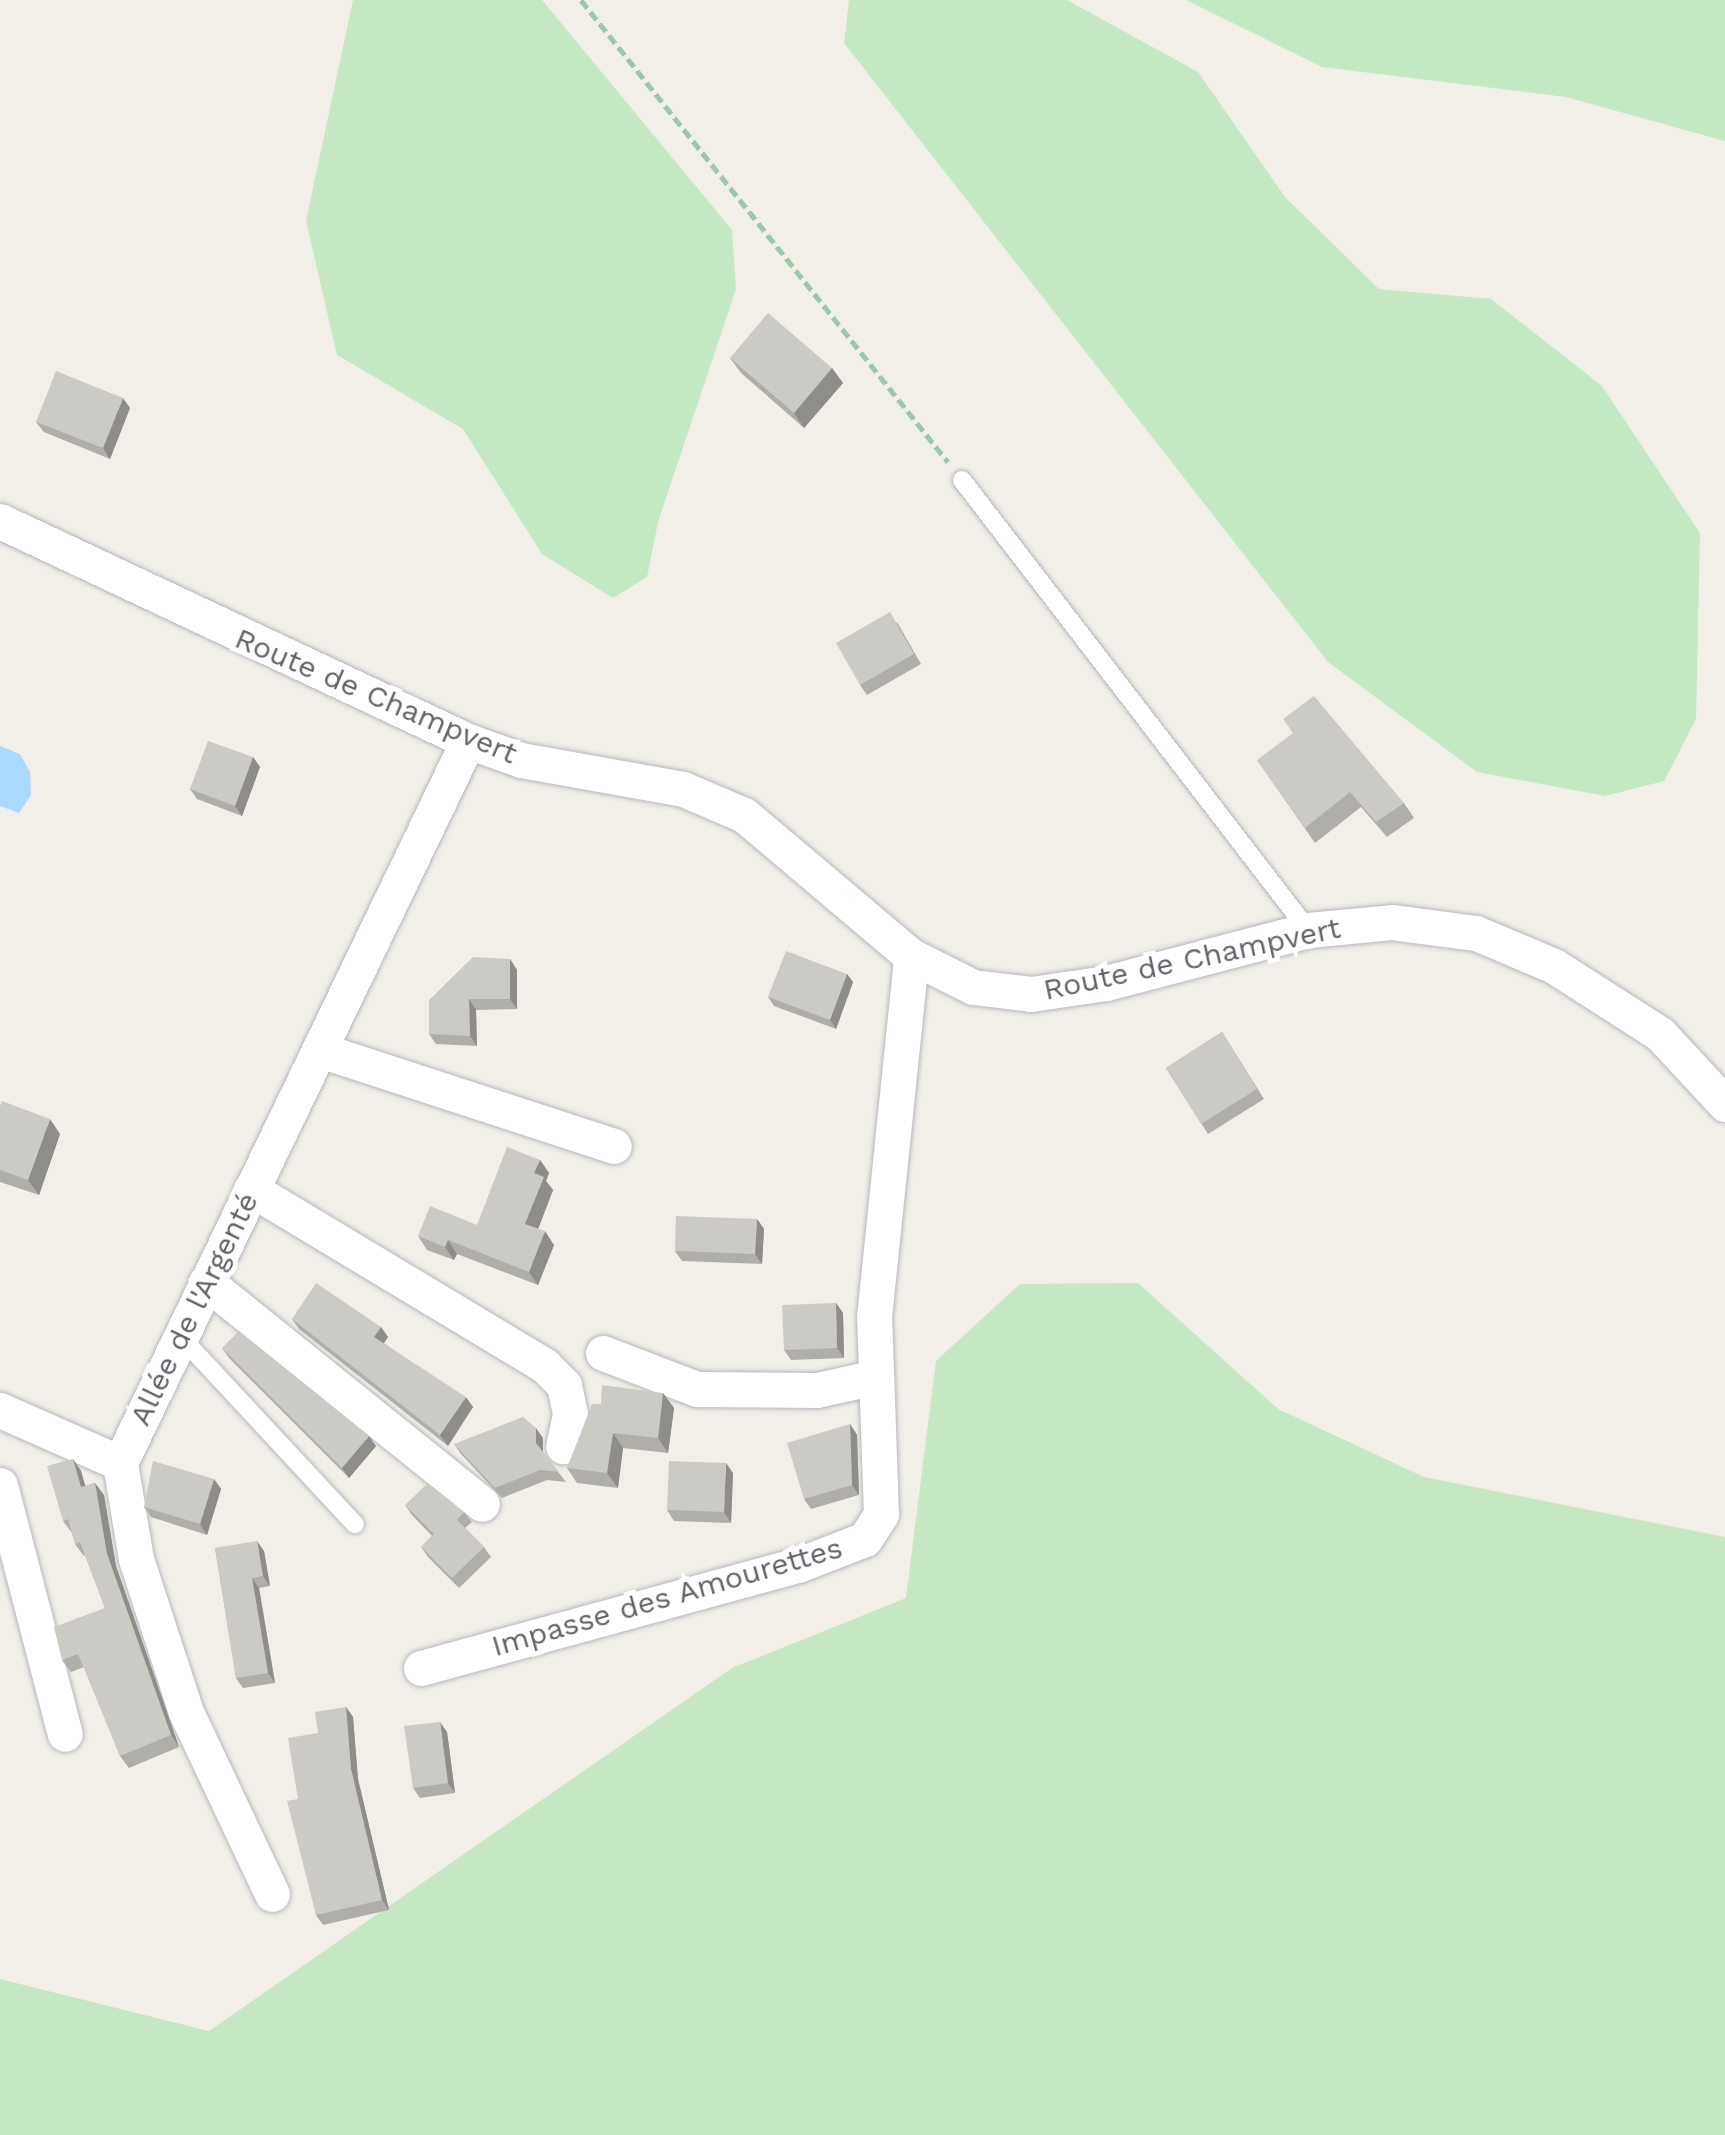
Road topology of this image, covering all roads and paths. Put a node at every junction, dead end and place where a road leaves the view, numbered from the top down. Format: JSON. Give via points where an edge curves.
{"nodes":[{"id":1,"x":581,"y":0,"type":"edge"},
{"id":2,"x":962,"y":480,"type":"joint"},
{"id":3,"x":0,"y":522,"type":"edge"},
{"id":4,"x":468,"y":741,"type":"junction"},
{"id":5,"x":1308,"y":930,"type":"junction"},
{"id":6,"x":911,"y":956,"type":"junction"},
{"id":7,"x":320,"y":1050,"type":"junction"},
{"id":8,"x":1725,"y":1104,"type":"edge"},
{"id":9,"x":614,"y":1146,"type":"dead end"},
{"id":10,"x":251,"y":1189,"type":"junction"},
{"id":11,"x":206,"y":1282,"type":"junction"},
{"id":12,"x":180,"y":1336,"type":"junction"},
{"id":13,"x":603,"y":1353,"type":"dead end"},
{"id":14,"x":872,"y":1378,"type":"junction"},
{"id":15,"x":0,"y":1410,"type":"edge"},
{"id":16,"x":564,"y":1446,"type":"dead end"},
{"id":17,"x":120,"y":1463,"type":"junction"},
{"id":18,"x":0,"y":1485,"type":"edge"},
{"id":19,"x":482,"y":1504,"type":"dead end"},
{"id":20,"x":355,"y":1524,"type":"dead end"},
{"id":21,"x":422,"y":1668,"type":"dead end"},
{"id":22,"x":65,"y":1734,"type":"dead end"},
{"id":23,"x":272,"y":1894,"type":"dead end"}],
"edges":[{"from":1,"to":2,"type":"path"},
{"from":2,"to":5,"type":"lane"},
{"from":3,"to":4,"type":"street","name":"Route de Champvert"},
{"from":4,"to":6,"type":"street","name":"Route de Champvert","via":[[522,760],[684,789],[744,815]]},
{"from":4,"to":7,"type":"street","name":"Allée de l'Argenté"},
{"from":5,"to":6,"type":"street","name":"Route de Champvert","via":[[1106,984],[1032,994],[973,986]]},
{"from":5,"to":8,"type":"street","name":"Route de Champvert","via":[[1392,922],[1476,933],[1554,966],[1660,1034]]},
{"from":6,"to":14,"type":"street","name":"Impasse des Amourettes"},
{"from":7,"to":9,"type":"street"},
{"from":7,"to":10,"type":"street","name":"Allée de l'Argenté"},
{"from":10,"to":11,"type":"street","name":"Allée de l'Argenté"},
{"from":10,"to":16,"type":"street","via":[[545,1366],[564,1386],[570,1414]]},
{"from":11,"to":12,"type":"street","name":"Allée de l'Argenté"},
{"from":11,"to":19,"type":"street"},
{"from":12,"to":17,"type":"street","name":"Allée de l'Argenté"},
{"from":12,"to":20,"type":"lane"},
{"from":13,"to":14,"type":"street","via":[[697,1389],[818,1390]]},
{"from":14,"to":21,"type":"street","name":"Impasse des Amourettes","via":[[881,1514],[865,1538],[798,1565]]},
{"from":15,"to":17,"type":"street"},
{"from":17,"to":23,"type":"street","name":"Allée de l'Argenté","via":[[136,1559],[186,1712]]},
{"from":18,"to":22,"type":"street"}]}
